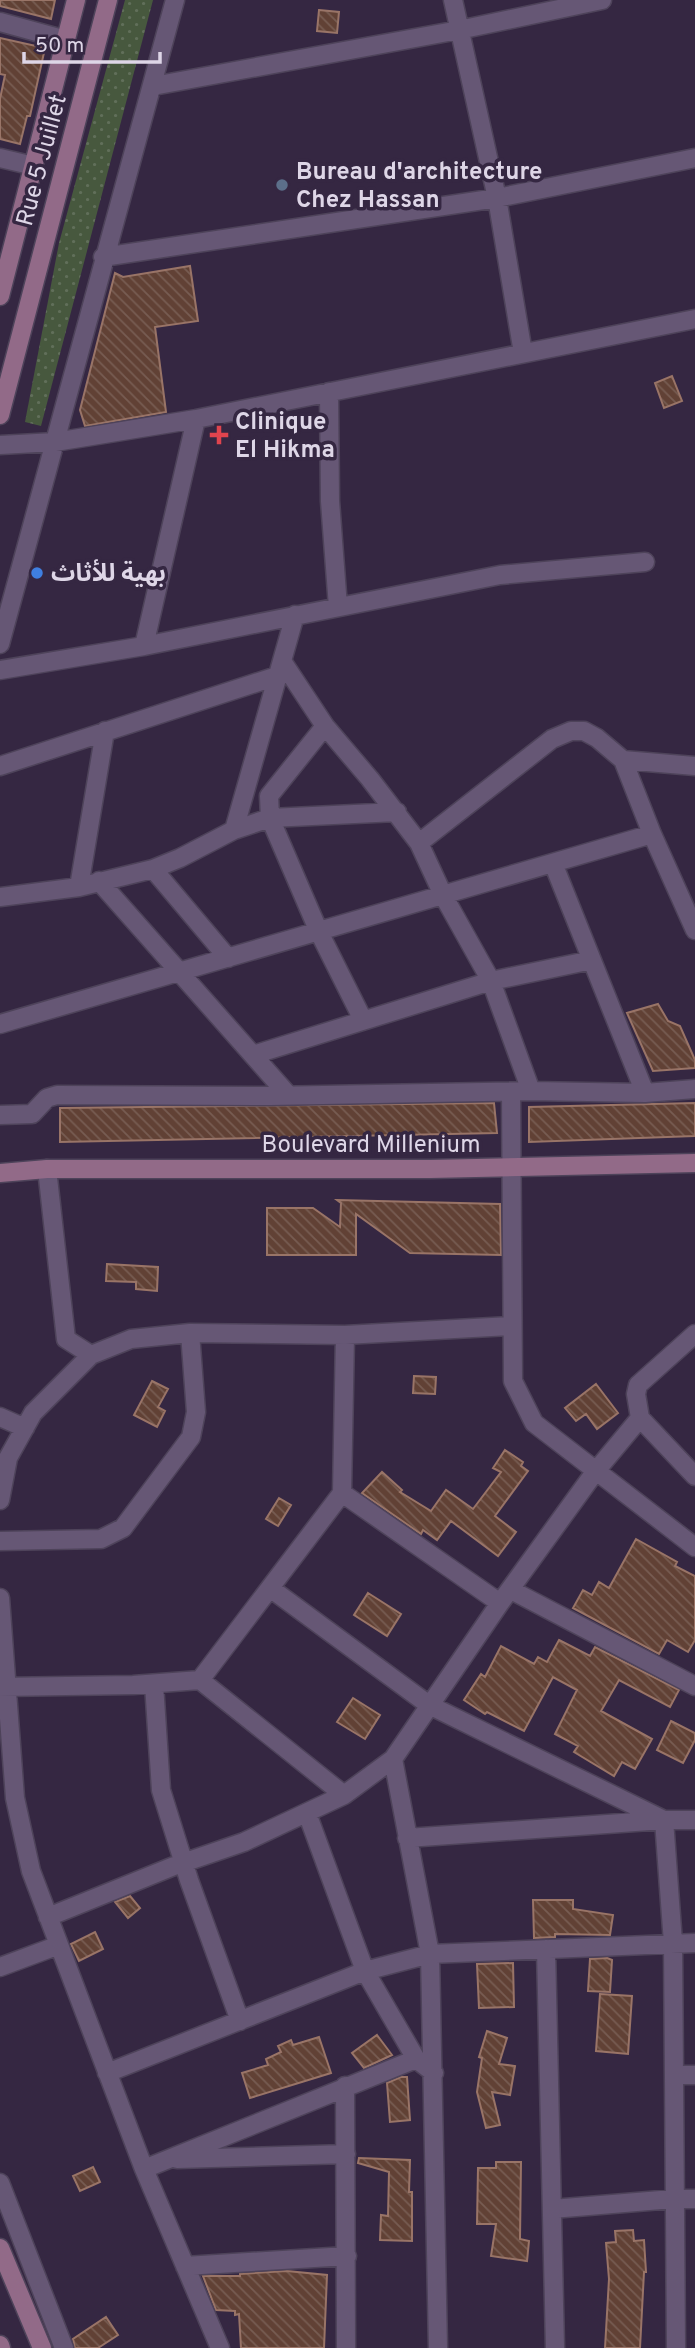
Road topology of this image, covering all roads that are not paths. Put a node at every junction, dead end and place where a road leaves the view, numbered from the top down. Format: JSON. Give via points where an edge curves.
{"nodes":[{"id":1,"x":76,"y":0,"type":"edge"},
{"id":2,"x":108,"y":0,"type":"edge"},
{"id":3,"x":175,"y":0,"type":"edge"},
{"id":4,"x":453,"y":0,"type":"edge"},
{"id":5,"x":602,"y":0,"type":"edge"},
{"id":6,"x":0,"y":22,"type":"edge"},
{"id":7,"x":459,"y":30,"type":"junction"},
{"id":8,"x":66,"y":40,"type":"junction"},
{"id":9,"x":153,"y":86,"type":"junction"},
{"id":10,"x":0,"y":158,"type":"edge"},
{"id":11,"x":695,"y":158,"type":"edge"},
{"id":12,"x":34,"y":166,"type":"junction"},
{"id":13,"x":496,"y":198,"type":"junction"},
{"id":14,"x":103,"y":257,"type":"junction"},
{"id":15,"x":0,"y":294,"type":"edge"},
{"id":16,"x":31,"y":294,"type":"junction"},
{"id":17,"x":695,"y":319,"type":"edge"},
{"id":18,"x":523,"y":354,"type":"junction"},
{"id":19,"x":329,"y":392,"type":"junction"},
{"id":20,"x":0,"y":415,"type":"edge"},
{"id":21,"x":196,"y":419,"type":"junction"},
{"id":22,"x":55,"y":442,"type":"junction"},
{"id":23,"x":0,"y":444,"type":"edge"},
{"id":24,"x":645,"y":562,"type":"dead end"},
{"id":25,"x":338,"y":607,"type":"junction"},
{"id":26,"x":295,"y":615,"type":"junction"},
{"id":27,"x":0,"y":643,"type":"edge"},
{"id":28,"x":144,"y":646,"type":"junction"},
{"id":29,"x":279,"y":668,"type":"junction"},
{"id":30,"x":0,"y":670,"type":"edge"},
{"id":31,"x":325,"y":726,"type":"junction"},
{"id":32,"x":106,"y":731,"type":"junction"},
{"id":33,"x":623,"y":760,"type":"junction"},
{"id":34,"x":0,"y":766,"type":"edge"},
{"id":35,"x":695,"y":766,"type":"edge"},
{"id":36,"x":397,"y":812,"type":"junction"},
{"id":37,"x":270,"y":818,"type":"junction"},
{"id":38,"x":234,"y":830,"type":"junction"},
{"id":39,"x":652,"y":834,"type":"junction"},
{"id":40,"x":419,"y":843,"type":"junction"},
{"id":41,"x":553,"y":863,"type":"junction"},
{"id":42,"x":153,"y":869,"type":"junction"},
{"id":43,"x":99,"y":881,"type":"junction"},
{"id":44,"x":79,"y":887,"type":"junction"},
{"id":45,"x":443,"y":895,"type":"junction"},
{"id":46,"x":0,"y":897,"type":"edge"},
{"id":47,"x":695,"y":930,"type":"edge"},
{"id":48,"x":319,"y":932,"type":"junction"},
{"id":49,"x":228,"y":958,"type":"junction"},
{"id":50,"x":592,"y":960,"type":"junction"},
{"id":51,"x":178,"y":973,"type":"junction"},
{"id":52,"x":491,"y":981,"type":"junction"},
{"id":53,"x":363,"y":1020,"type":"junction"},
{"id":54,"x":0,"y":1024,"type":"edge"},
{"id":55,"x":253,"y":1055,"type":"junction"},
{"id":56,"x":695,"y":1089,"type":"edge"},
{"id":57,"x":531,"y":1091,"type":"junction"},
{"id":58,"x":511,"y":1093,"type":"junction"},
{"id":59,"x":645,"y":1093,"type":"junction"},
{"id":60,"x":289,"y":1096,"type":"junction"},
{"id":61,"x":0,"y":1115,"type":"edge"},
{"id":62,"x":0,"y":1162,"type":"edge"},
{"id":63,"x":695,"y":1163,"type":"edge"},
{"id":64,"x":513,"y":1167,"type":"junction"},
{"id":65,"x":47,"y":1169,"type":"junction"},
{"id":66,"x":0,"y":1173,"type":"edge"},
{"id":67,"x":511,"y":1326,"type":"junction"},
{"id":68,"x":190,"y":1333,"type":"junction"},
{"id":69,"x":695,"y":1334,"type":"edge"},
{"id":70,"x":345,"y":1335,"type":"junction"},
{"id":71,"x":92,"y":1355,"type":"junction"},
{"id":72,"x":0,"y":1417,"type":"edge"},
{"id":73,"x":640,"y":1418,"type":"junction"},
{"id":74,"x":25,"y":1428,"type":"junction"},
{"id":75,"x":595,"y":1472,"type":"junction"},
{"id":76,"x":695,"y":1476,"type":"edge"},
{"id":77,"x":342,"y":1493,"type":"junction"},
{"id":78,"x":0,"y":1500,"type":"edge"},
{"id":79,"x":0,"y":1541,"type":"edge"},
{"id":80,"x":694,"y":1545,"type":"edge"},
{"id":81,"x":270,"y":1588,"type":"junction"},
{"id":82,"x":506,"y":1597,"type":"junction"},
{"id":83,"x":0,"y":1598,"type":"edge"},
{"id":84,"x":200,"y":1680,"type":"junction"},
{"id":85,"x":153,"y":1684,"type":"junction"},
{"id":86,"x":2,"y":1686,"type":"edge"},
{"id":87,"x":695,"y":1686,"type":"edge"},
{"id":88,"x":429,"y":1705,"type":"junction"},
{"id":89,"x":393,"y":1759,"type":"junction"},
{"id":90,"x":344,"y":1795,"type":"junction"},
{"id":91,"x":306,"y":1812,"type":"junction"},
{"id":92,"x":693,"y":1815,"type":"edge"},
{"id":93,"x":664,"y":1820,"type":"junction"},
{"id":94,"x":407,"y":1838,"type":"junction"},
{"id":95,"x":183,"y":1863,"type":"junction"},
{"id":96,"x":48,"y":1917,"type":"junction"},
{"id":97,"x":673,"y":1943,"type":"junction"},
{"id":98,"x":695,"y":1943,"type":"edge"},
{"id":99,"x":59,"y":1945,"type":"junction"},
{"id":100,"x":546,"y":1949,"type":"junction"},
{"id":101,"x":430,"y":1954,"type":"junction"},
{"id":102,"x":0,"y":1967,"type":"edge"},
{"id":103,"x":365,"y":1971,"type":"junction"},
{"id":104,"x":240,"y":2021,"type":"junction"},
{"id":105,"x":416,"y":2059,"type":"junction"},
{"id":106,"x":107,"y":2073,"type":"junction"},
{"id":107,"x":434,"y":2073,"type":"junction"},
{"id":108,"x":695,"y":2075,"type":"edge"},
{"id":109,"x":675,"y":2076,"type":"junction"},
{"id":110,"x":345,"y":2086,"type":"junction"},
{"id":111,"x":346,"y":2154,"type":"junction"},
{"id":112,"x":166,"y":2160,"type":"junction"},
{"id":113,"x":144,"y":2169,"type":"junction"},
{"id":114,"x":0,"y":2183,"type":"edge"},
{"id":115,"x":673,"y":2199,"type":"junction"},
{"id":116,"x":695,"y":2199,"type":"edge"},
{"id":117,"x":552,"y":2209,"type":"junction"},
{"id":118,"x":0,"y":2248,"type":"edge"},
{"id":119,"x":347,"y":2256,"type":"junction"},
{"id":120,"x":185,"y":2266,"type":"junction"},
{"id":121,"x":42,"y":2348,"type":"edge"},
{"id":122,"x":64,"y":2348,"type":"edge"},
{"id":123,"x":219,"y":2348,"type":"edge"},
{"id":124,"x":346,"y":2348,"type":"edge"},
{"id":125,"x":438,"y":2348,"type":"edge"},
{"id":126,"x":555,"y":2348,"type":"edge"},
{"id":127,"x":676,"y":2348,"type":"edge"}],
"edges":[{"from":1,"to":8,"type":"main road","name":"Rue 5 Juillet"},
{"from":2,"to":16,"type":"main road","name":"Rue 5 Juillet"},
{"from":3,"to":9,"type":"street"},
{"from":4,"to":7,"type":"street"},
{"from":5,"to":7,"type":"street"},
{"from":6,"to":8,"type":"street"},
{"from":7,"to":9,"type":"street"},
{"from":7,"to":13,"type":"street"},
{"from":8,"to":12,"type":"main road","name":"Rue 5 Juillet"},
{"from":9,"to":14,"type":"street"},
{"from":10,"to":12,"type":"street"},
{"from":11,"to":13,"type":"street"},
{"from":12,"to":15,"type":"main road","name":"Rue 5 Juillet"},
{"from":13,"to":14,"type":"street"},
{"from":13,"to":18,"type":"street"},
{"from":14,"to":22,"type":"street"},
{"from":15,"to":16,"type":"main road"},
{"from":16,"to":20,"type":"main road","name":"Rue 5 Juillet"},
{"from":17,"to":18,"type":"street"},
{"from":18,"to":19,"type":"street"},
{"from":19,"to":21,"type":"street"},
{"from":19,"to":25,"type":"street","via":[[330,501]]},
{"from":21,"to":22,"type":"street"},
{"from":21,"to":28,"type":"street"},
{"from":22,"to":23,"type":"street"},
{"from":22,"to":27,"type":"street"},
{"from":24,"to":25,"type":"street","via":[[500,575]]},
{"from":25,"to":26,"type":"street"},
{"from":26,"to":28,"type":"street"},
{"from":26,"to":29,"type":"street"},
{"from":28,"to":30,"type":"street"},
{"from":29,"to":31,"type":"street"},
{"from":29,"to":32,"type":"street"},
{"from":29,"to":38,"type":"street"},
{"from":31,"to":36,"type":"street"},
{"from":31,"to":37,"type":"street","via":[[269,796]]},
{"from":32,"to":34,"type":"street"},
{"from":32,"to":44,"type":"street"},
{"from":33,"to":35,"type":"street"},
{"from":33,"to":39,"type":"street"},
{"from":33,"to":40,"type":"street","via":[[597,738],[571,731],[552,739]]},
{"from":36,"to":37,"type":"street"},
{"from":36,"to":40,"type":"street"},
{"from":37,"to":38,"type":"street"},
{"from":37,"to":48,"type":"street"},
{"from":38,"to":42,"type":"street"},
{"from":39,"to":41,"type":"street"},
{"from":39,"to":47,"type":"street"},
{"from":40,"to":45,"type":"street"},
{"from":41,"to":45,"type":"street"},
{"from":41,"to":50,"type":"street"},
{"from":42,"to":43,"type":"street"},
{"from":42,"to":49,"type":"street"},
{"from":43,"to":44,"type":"street"},
{"from":43,"to":51,"type":"street"},
{"from":44,"to":46,"type":"street"},
{"from":45,"to":48,"type":"street"},
{"from":45,"to":52,"type":"street"},
{"from":48,"to":49,"type":"street"},
{"from":48,"to":53,"type":"street"},
{"from":49,"to":51,"type":"street"},
{"from":50,"to":52,"type":"street"},
{"from":50,"to":59,"type":"street"},
{"from":51,"to":54,"type":"street"},
{"from":51,"to":55,"type":"street"},
{"from":52,"to":53,"type":"street"},
{"from":52,"to":57,"type":"street"},
{"from":53,"to":55,"type":"street"},
{"from":55,"to":60,"type":"street"},
{"from":56,"to":59,"type":"street"},
{"from":57,"to":58,"type":"street"},
{"from":57,"to":59,"type":"street"},
{"from":58,"to":60,"type":"street"},
{"from":58,"to":64,"type":"street"},
{"from":60,"to":61,"type":"street","via":[[57,1095],[47,1098],[32,1114]]},
{"from":62,"to":65,"type":"main road","name":"Boulevard Millenium"},
{"from":63,"to":64,"type":"main road","name":"Boulevard Millenium"},
{"from":64,"to":65,"type":"main road","name":"Boulevard Millenium"},
{"from":64,"to":67,"type":"street"},
{"from":65,"to":66,"type":"main road","name":"Boulevard Millenium"},
{"from":65,"to":71,"type":"street","via":[[66,1339]]},
{"from":67,"to":70,"type":"street"},
{"from":67,"to":75,"type":"street","via":[[513,1381],[534,1423]]},
{"from":68,"to":70,"type":"street"},
{"from":68,"to":71,"type":"street","via":[[131,1339]]},
{"from":68,"to":79,"type":"street","via":[[196,1412],[191,1437],[123,1528],[101,1539]]},
{"from":69,"to":73,"type":"street","via":[[638,1385]]},
{"from":70,"to":77,"type":"street"},
{"from":71,"to":74,"type":"street","via":[[33,1413]]},
{"from":72,"to":74,"type":"street"},
{"from":73,"to":75,"type":"street"},
{"from":73,"to":76,"type":"street"},
{"from":74,"to":78,"type":"street","via":[[8,1458]]},
{"from":75,"to":80,"type":"street"},
{"from":75,"to":82,"type":"street"},
{"from":77,"to":81,"type":"street"},
{"from":77,"to":82,"type":"street"},
{"from":81,"to":84,"type":"street"},
{"from":81,"to":88,"type":"street"},
{"from":82,"to":87,"type":"street"},
{"from":82,"to":88,"type":"street"},
{"from":83,"to":86,"type":"street"},
{"from":84,"to":85,"type":"street"},
{"from":84,"to":90,"type":"street"},
{"from":85,"to":86,"type":"street"},
{"from":85,"to":95,"type":"street","via":[[161,1790]]},
{"from":86,"to":96,"type":"street","via":[[15,1798],[31,1871]]},
{"from":88,"to":89,"type":"street"},
{"from":88,"to":93,"type":"street"},
{"from":89,"to":90,"type":"street"},
{"from":89,"to":94,"type":"street"},
{"from":90,"to":91,"type":"street"},
{"from":91,"to":95,"type":"street","via":[[244,1842]]},
{"from":91,"to":103,"type":"street"},
{"from":92,"to":93,"type":"street"},
{"from":93,"to":94,"type":"street"},
{"from":93,"to":97,"type":"street"},
{"from":94,"to":101,"type":"street"},
{"from":95,"to":96,"type":"street"},
{"from":95,"to":104,"type":"street"},
{"from":96,"to":99,"type":"street"},
{"from":97,"to":98,"type":"street"},
{"from":97,"to":100,"type":"street"},
{"from":97,"to":109,"type":"street"},
{"from":99,"to":102,"type":"street"},
{"from":99,"to":106,"type":"street"},
{"from":100,"to":101,"type":"street"},
{"from":100,"to":117,"type":"street"},
{"from":101,"to":103,"type":"street"},
{"from":101,"to":107,"type":"street"},
{"from":103,"to":104,"type":"street"},
{"from":103,"to":105,"type":"street"},
{"from":104,"to":106,"type":"street"},
{"from":105,"to":107,"type":"street"},
{"from":105,"to":110,"type":"street"},
{"from":106,"to":113,"type":"street"},
{"from":107,"to":125,"type":"street"},
{"from":108,"to":109,"type":"street"},
{"from":109,"to":115,"type":"street"},
{"from":110,"to":111,"type":"street"},
{"from":110,"to":112,"type":"street"},
{"from":111,"to":112,"type":"street"},
{"from":111,"to":119,"type":"street"},
{"from":112,"to":113,"type":"street"},
{"from":113,"to":120,"type":"street"},
{"from":114,"to":122,"type":"street"},
{"from":115,"to":116,"type":"street"},
{"from":115,"to":117,"type":"street"},
{"from":115,"to":127,"type":"street"},
{"from":117,"to":126,"type":"street"},
{"from":118,"to":121,"type":"main road"},
{"from":119,"to":120,"type":"street"},
{"from":119,"to":124,"type":"street"},
{"from":120,"to":123,"type":"street"}]}
